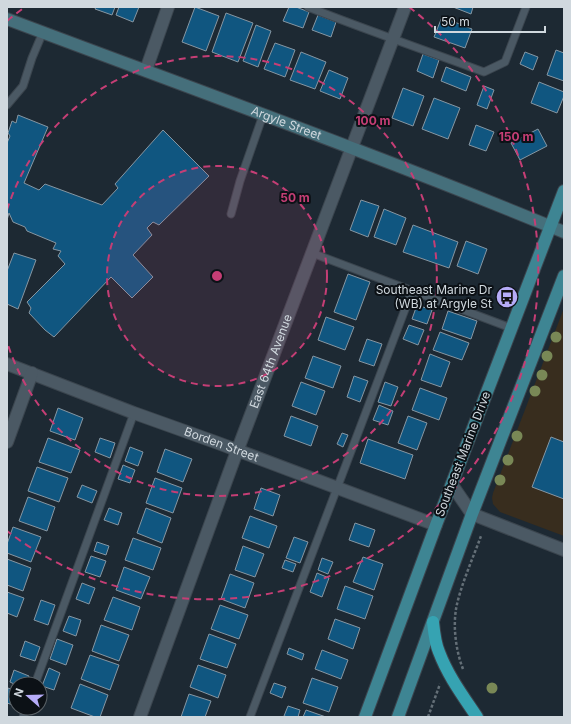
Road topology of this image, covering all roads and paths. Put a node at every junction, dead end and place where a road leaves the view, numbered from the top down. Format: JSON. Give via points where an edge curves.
{"nodes":[{"id":1,"x":168,"y":7,"type":"edge"},
{"id":2,"x":308,"y":7,"type":"edge"},
{"id":3,"x":405,"y":7,"type":"edge"},
{"id":4,"x":526,"y":7,"type":"edge"},
{"id":5,"x":7,"y":19,"type":"edge"},
{"id":6,"x":43,"y":32,"type":"junction"},
{"id":7,"x":393,"y":39,"type":"junction"},
{"id":8,"x":146,"y":70,"type":"junction"},
{"id":9,"x":7,"y":105,"type":"edge"},
{"id":10,"x":263,"y":115,"type":"junction"},
{"id":11,"x":351,"y":148,"type":"junction"},
{"id":12,"x":564,"y":191,"type":"edge"},
{"id":13,"x":231,"y":214,"type":"dead end"},
{"id":14,"x":550,"y":226,"type":"junction"},
{"id":15,"x":564,"y":232,"type":"edge"},
{"id":16,"x":312,"y":253,"type":"junction"},
{"id":17,"x":564,"y":276,"type":"edge"},
{"id":18,"x":412,"y":291,"type":"junction"},
{"id":19,"x":511,"y":328,"type":"junction"},
{"id":20,"x":7,"y":364,"type":"edge"},
{"id":21,"x":32,"y":373,"type":"junction"},
{"id":22,"x":134,"y":413,"type":"junction"},
{"id":23,"x":7,"y":442,"type":"edge"},
{"id":24,"x":238,"y":450,"type":"junction"},
{"id":25,"x":452,"y":485,"type":"junction"},
{"id":26,"x":337,"y":488,"type":"junction"},
{"id":27,"x":472,"y":514,"type":"junction"},
{"id":28,"x":436,"y":525,"type":"junction"},
{"id":29,"x":481,"y":536,"type":"dead end"},
{"id":30,"x":564,"y":550,"type":"edge"},
{"id":31,"x":433,"y":622,"type":"junction"},
{"id":32,"x":458,"y":655,"type":"dead end"},
{"id":33,"x":39,"y":676,"type":"edge"},
{"id":34,"x":436,"y":692,"type":"dead end"},
{"id":35,"x":140,"y":717,"type":"edge"},
{"id":36,"x":250,"y":717,"type":"edge"},
{"id":37,"x":365,"y":717,"type":"edge"},
{"id":38,"x":398,"y":717,"type":"edge"},
{"id":39,"x":428,"y":717,"type":"edge"},
{"id":40,"x":477,"y":717,"type":"edge"}],
"edges":[{"from":1,"to":8,"type":"street"},
{"from":2,"to":7,"type":"lane"},
{"from":3,"to":7,"type":"street","name":"East 64th Avenue"},
{"from":4,"to":7,"type":"lane","via":[[505,62],[484,72]]},
{"from":5,"to":6,"type":"street","name":"Argyle Street"},
{"from":6,"to":8,"type":"street","name":"Argyle Street"},
{"from":6,"to":9,"type":"lane","via":[[23,86]]},
{"from":7,"to":11,"type":"street","name":"East 64th Avenue"},
{"from":8,"to":10,"type":"street","name":"Argyle Street"},
{"from":10,"to":11,"type":"street","name":"Argyle Street"},
{"from":10,"to":13,"type":"lane"},
{"from":11,"to":14,"type":"street","name":"Argyle Street"},
{"from":11,"to":16,"type":"street","name":"East 64th Avenue"},
{"from":12,"to":14,"type":"main road","name":"Southeast Marine Drive"},
{"from":14,"to":15,"type":"street","name":"Argyle Street"},
{"from":14,"to":19,"type":"main road","name":"Southeast Marine Drive"},
{"from":16,"to":18,"type":"lane"},
{"from":16,"to":24,"type":"street","name":"East 64th Avenue"},
{"from":17,"to":27,"type":"main road"},
{"from":18,"to":19,"type":"lane"},
{"from":18,"to":26,"type":"lane"},
{"from":19,"to":25,"type":"main road","name":"Southeast Marine Drive"},
{"from":20,"to":21,"type":"street","name":"Borden Street"},
{"from":21,"to":22,"type":"street","name":"Borden Street"},
{"from":21,"to":23,"type":"street"},
{"from":22,"to":24,"type":"street","name":"Borden Street"},
{"from":22,"to":33,"type":"lane"},
{"from":24,"to":26,"type":"street","name":"Borden Street"},
{"from":24,"to":35,"type":"street","name":"East 64th Avenue"},
{"from":25,"to":27,"type":"street"},
{"from":25,"to":28,"type":"main road","name":"Southeast Marine Drive"},
{"from":26,"to":28,"type":"street","name":"Borden Street"},
{"from":26,"to":36,"type":"lane"},
{"from":27,"to":30,"type":"street"},
{"from":27,"to":31,"type":"main road"},
{"from":28,"to":37,"type":"main road","name":"Southeast Marine Drive"},
{"from":29,"to":32,"type":"path","via":[[456,608]]},
{"from":31,"to":38,"type":"main road"},
{"from":31,"to":40,"type":"highway","via":[[439,652],[455,684]]},
{"from":34,"to":39,"type":"path"}]}
